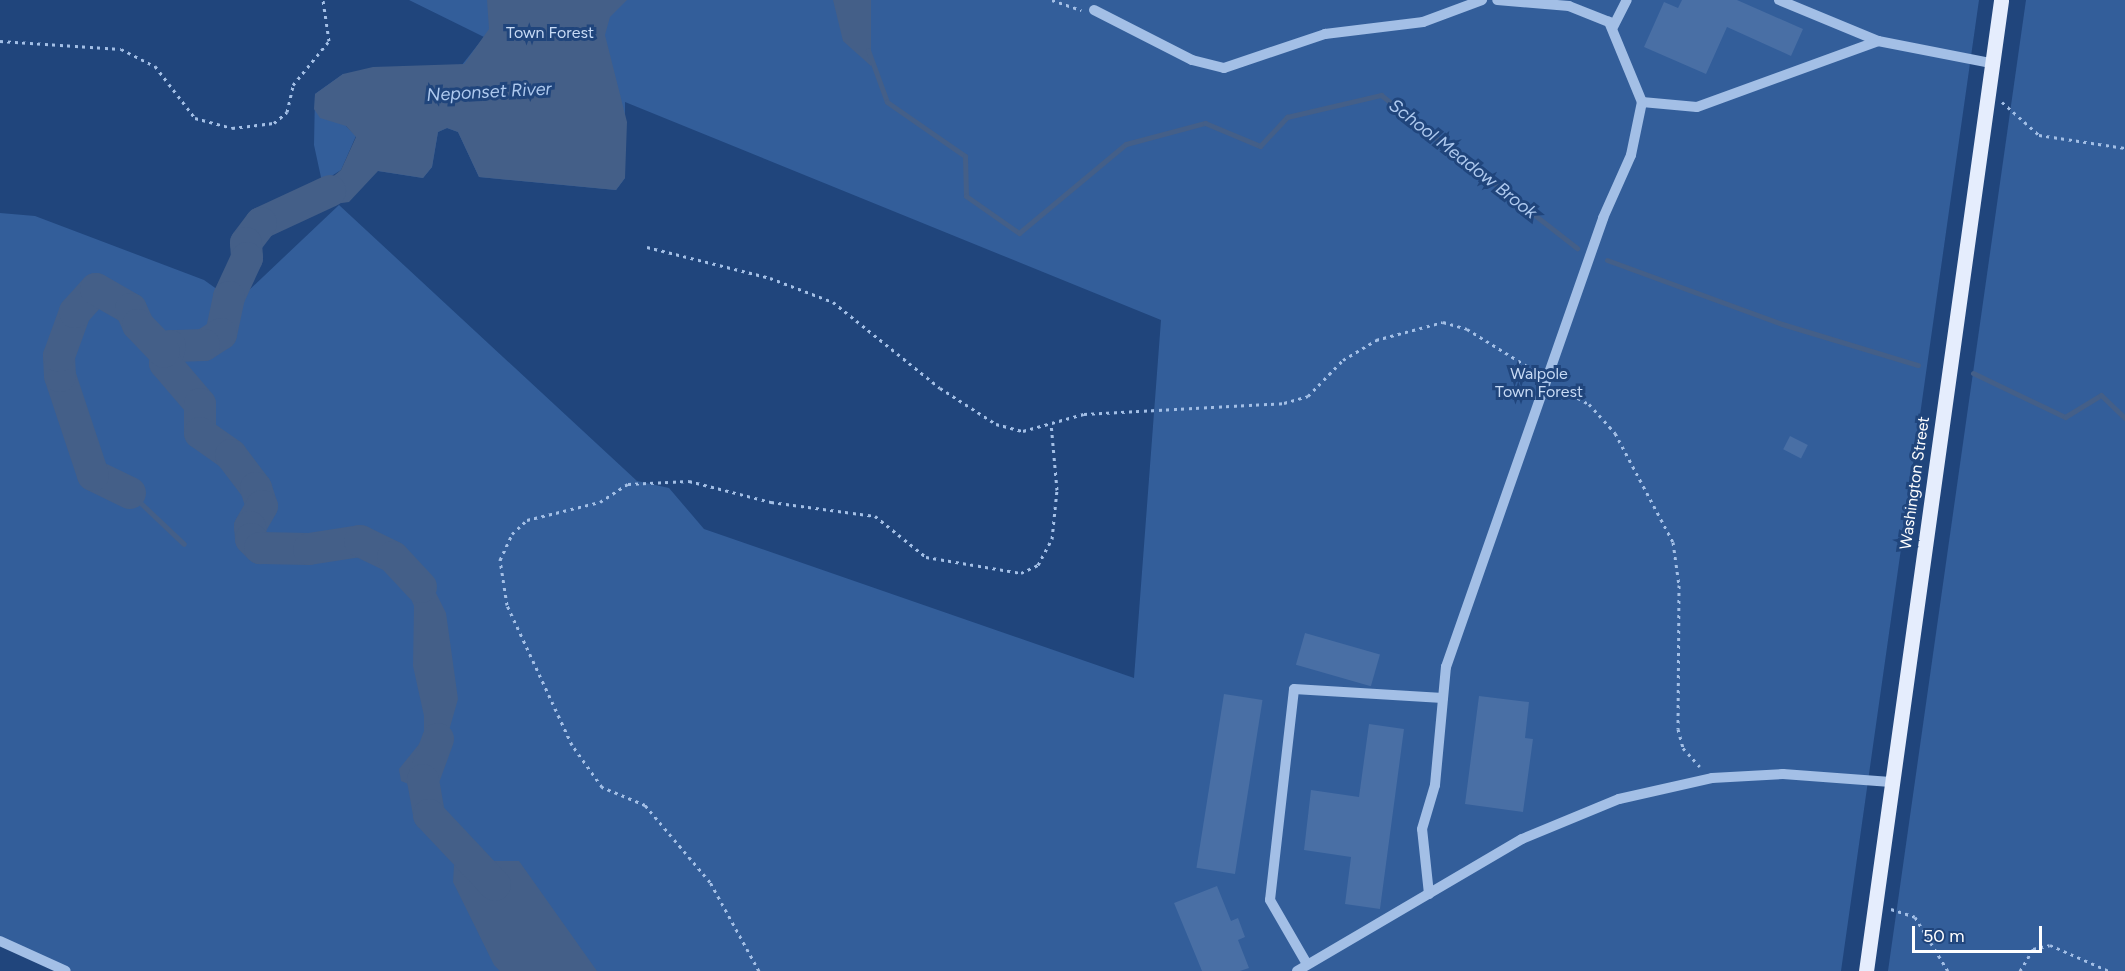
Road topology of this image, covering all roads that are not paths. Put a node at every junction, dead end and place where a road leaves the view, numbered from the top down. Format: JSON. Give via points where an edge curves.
{"nodes":[{"id":1,"x":1482,"y":0,"type":"edge"},
{"id":2,"x":1497,"y":0,"type":"edge"},
{"id":3,"x":1627,"y":0,"type":"edge"},
{"id":4,"x":1779,"y":0,"type":"edge"},
{"id":5,"x":2001,"y":0,"type":"edge"},
{"id":6,"x":1094,"y":10,"type":"road end"},
{"id":7,"x":1613,"y":27,"type":"junction"},
{"id":8,"x":1878,"y":41,"type":"junction"},
{"id":9,"x":1990,"y":63,"type":"junction"},
{"id":10,"x":1642,"y":102,"type":"junction"},
{"id":11,"x":1443,"y":698,"type":"junction"},
{"id":12,"x":1891,"y":782,"type":"junction"},
{"id":13,"x":1429,"y":894,"type":"junction"},
{"id":14,"x":0,"y":941,"type":"edge"},
{"id":15,"x":1307,"y":964,"type":"junction"},
{"id":16,"x":66,"y":971,"type":"edge"},
{"id":17,"x":1297,"y":971,"type":"edge"},
{"id":18,"x":1866,"y":971,"type":"edge"}],
"edges":[{"from":1,"to":6,"type":"street","via":[[1423,22],[1325,34],[1224,68],[1192,60]]},
{"from":2,"to":7,"type":"street","via":[[1569,6]]},
{"from":3,"to":7,"type":"street"},
{"from":4,"to":8,"type":"street"},
{"from":5,"to":9,"type":"main road","name":"Washington Street"},
{"from":7,"to":10,"type":"street"},
{"from":8,"to":9,"type":"street"},
{"from":8,"to":10,"type":"street","via":[[1697,107],[1668,108]]},
{"from":9,"to":12,"type":"main road","name":"Washington Street"},
{"from":10,"to":11,"type":"street","via":[[1635,141],[1446,667]]},
{"from":11,"to":13,"type":"street","via":[[1434,785],[1421,841]]},
{"from":11,"to":15,"type":"street","via":[[1294,689],[1270,900]]},
{"from":12,"to":13,"type":"street","via":[[1783,774],[1712,778],[1581,812]]},
{"from":12,"to":18,"type":"main road","name":"Washington Street"},
{"from":13,"to":15,"type":"street"},
{"from":14,"to":16,"type":"street"},
{"from":15,"to":17,"type":"street"}]}
